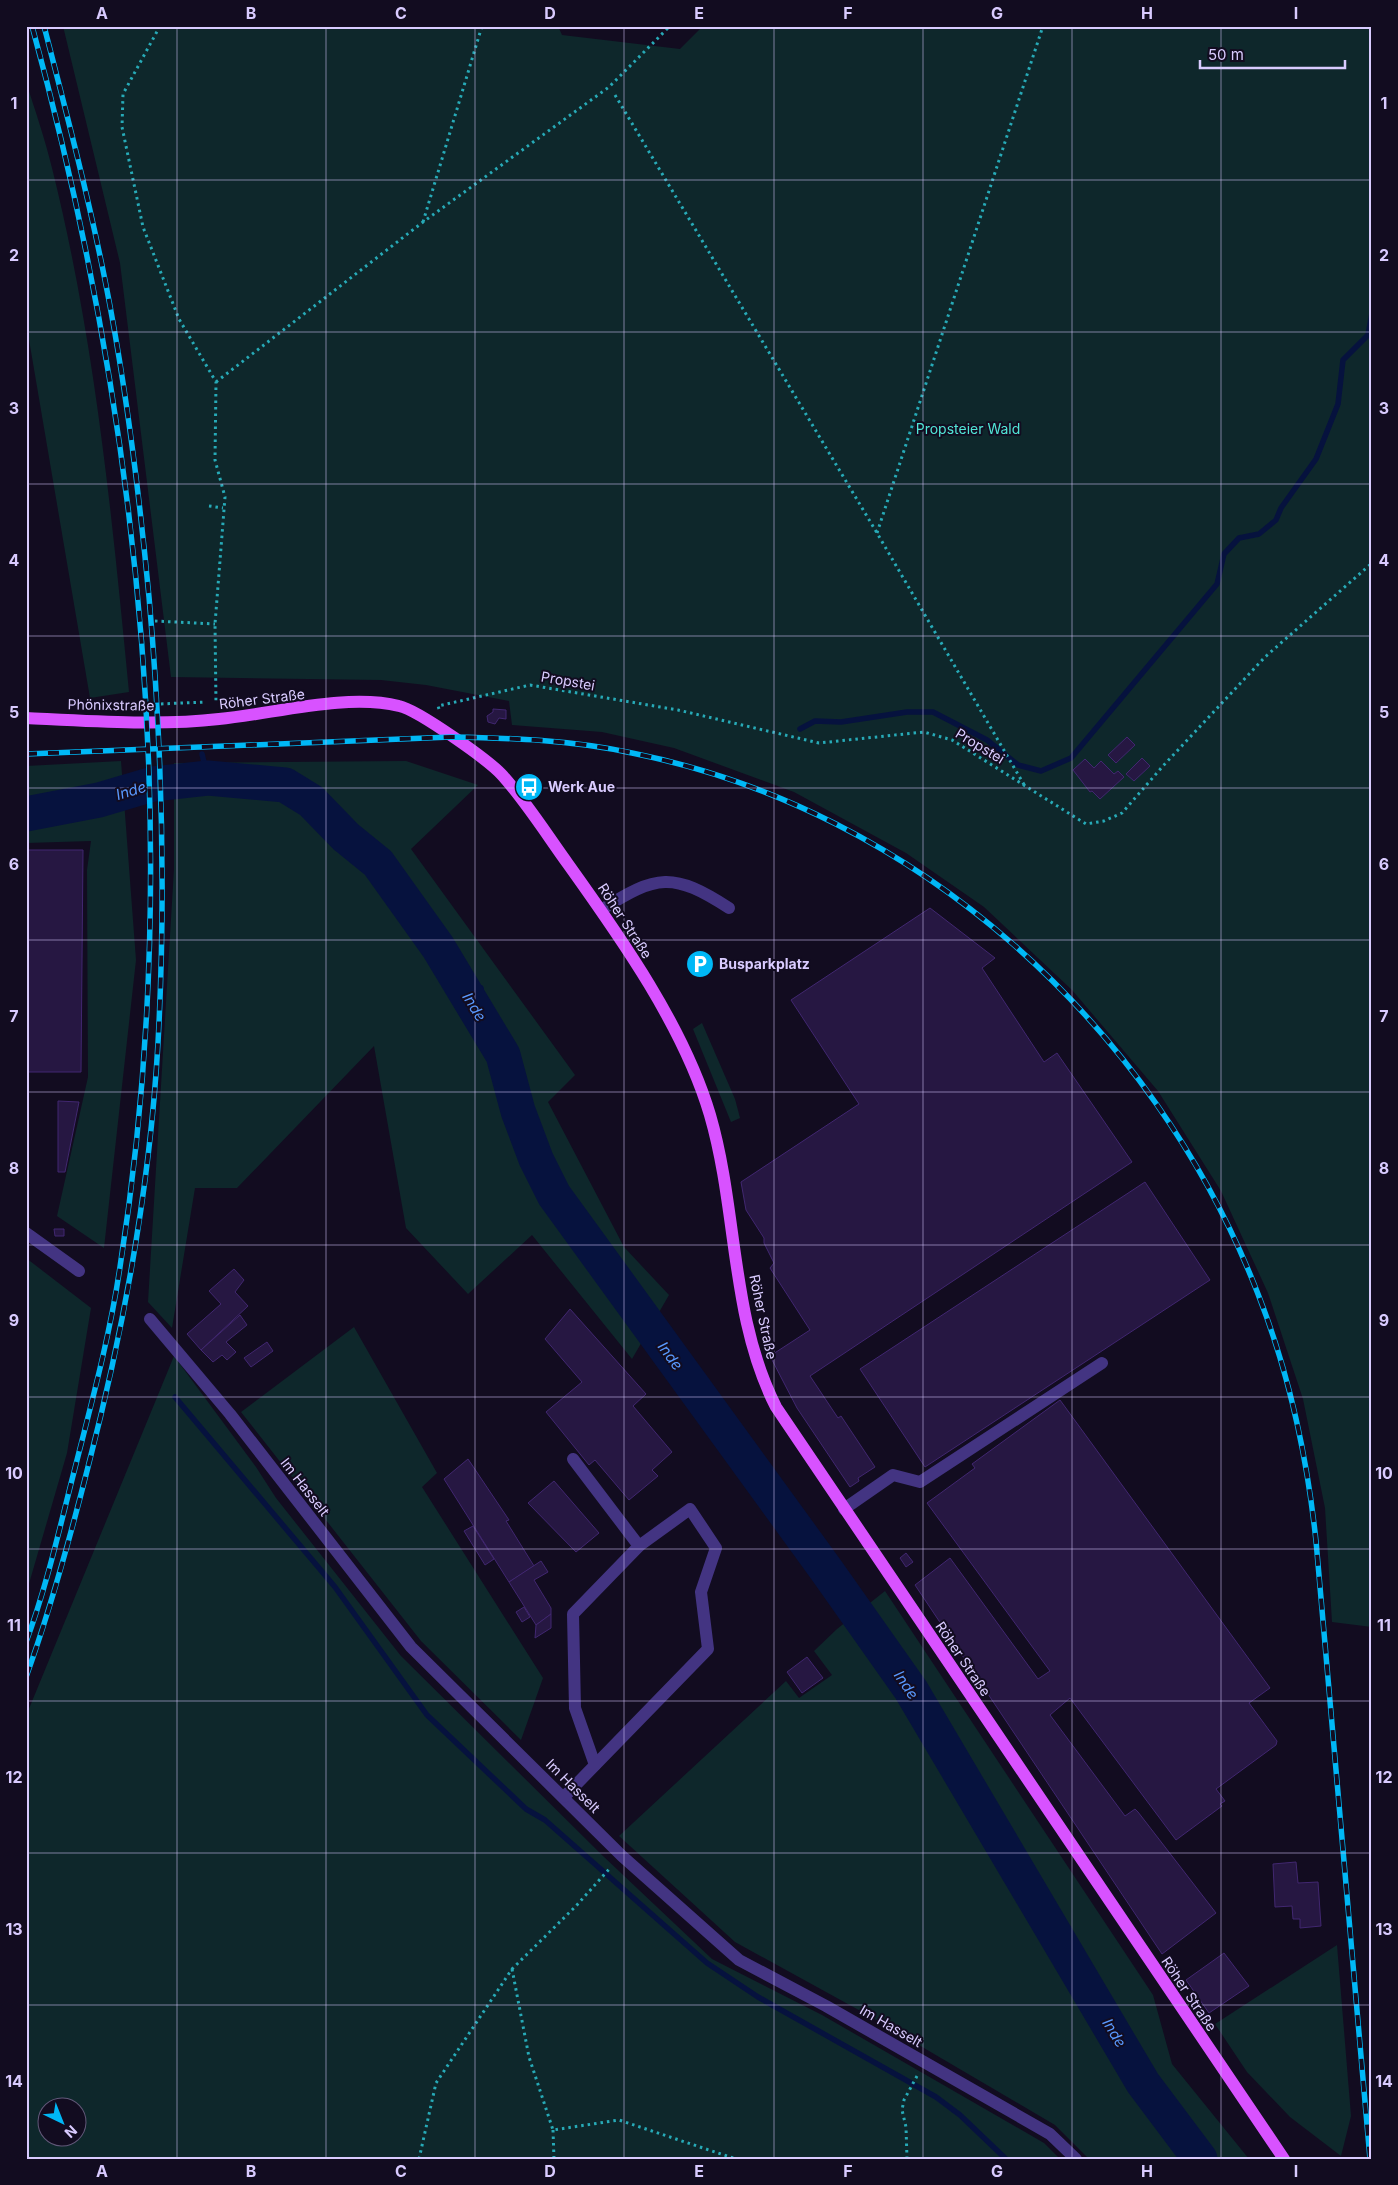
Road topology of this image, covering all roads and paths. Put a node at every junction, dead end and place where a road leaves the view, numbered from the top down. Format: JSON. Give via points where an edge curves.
{"nodes":[{"id":1,"x":160,"y":26,"type":"edge"},
{"id":2,"x":482,"y":26,"type":"edge"},
{"id":3,"x":670,"y":26,"type":"edge"},
{"id":4,"x":1043,"y":26,"type":"edge"},
{"id":5,"x":614,"y":95,"type":"dead end"},
{"id":6,"x":423,"y":222,"type":"junction"},
{"id":7,"x":216,"y":382,"type":"junction"},
{"id":8,"x":209,"y":506,"type":"dead end"},
{"id":9,"x":222,"y":508,"type":"junction"},
{"id":10,"x":877,"y":533,"type":"junction"},
{"id":11,"x":1372,"y":563,"type":"edge"},
{"id":12,"x":155,"y":622,"type":"dead end"},
{"id":13,"x":216,"y":624,"type":"junction"},
{"id":14,"x":26,"y":718,"type":"edge"},
{"id":15,"x":218,"y":720,"type":"junction"},
{"id":16,"x":195,"y":721,"type":"joint"},
{"id":17,"x":450,"y":737,"type":"junction"},
{"id":18,"x":1026,"y":788,"type":"junction"},
{"id":19,"x":729,"y":908,"type":"dead end"},
{"id":20,"x":601,"y":910,"type":"junction"},
{"id":21,"x":26,"y":1233,"type":"edge"},
{"id":22,"x":79,"y":1271,"type":"dead end"},
{"id":23,"x":150,"y":1319,"type":"dead end"},
{"id":24,"x":1102,"y":1363,"type":"dead end"},
{"id":25,"x":573,"y":1459,"type":"dead end"},
{"id":26,"x":844,"y":1508,"type":"junction"},
{"id":27,"x":639,"y":1546,"type":"junction"},
{"id":28,"x":595,"y":1765,"type":"junction"},
{"id":29,"x":564,"y":1797,"type":"junction"},
{"id":30,"x":609,"y":1870,"type":"dead end"},
{"id":31,"x":512,"y":1969,"type":"junction"},
{"id":32,"x":914,"y":2080,"type":"dead end"},
{"id":33,"x":553,"y":2130,"type":"junction"},
{"id":34,"x":419,"y":2159,"type":"edge"},
{"id":35,"x":554,"y":2159,"type":"edge"},
{"id":36,"x":736,"y":2159,"type":"edge"},
{"id":37,"x":908,"y":2159,"type":"edge"},
{"id":38,"x":1076,"y":2159,"type":"edge"},
{"id":39,"x":1284,"y":2159,"type":"edge"}],
"edges":[{"from":1,"to":7,"type":"path","via":[[123,94],[122,127],[143,227],[179,319]]},
{"from":2,"to":6,"type":"path"},
{"from":3,"to":6,"type":"path","via":[[609,87]]},
{"from":4,"to":10,"type":"path"},
{"from":5,"to":10,"type":"path"},
{"from":6,"to":7,"type":"path"},
{"from":7,"to":9,"type":"path","via":[[215,460],[225,497]]},
{"from":8,"to":9,"type":"path"},
{"from":9,"to":13,"type":"path"},
{"from":10,"to":18,"type":"path"},
{"from":11,"to":18,"type":"path","name":"Propstei","via":[[1265,657],[1122,813],[1086,824]]},
{"from":12,"to":13,"type":"path"},
{"from":13,"to":15,"type":"path"},
{"from":14,"to":16,"type":"main road","name":"Phönixstraße"},
{"from":15,"to":16,"type":"main road","name":"Röher Straße"},
{"from":15,"to":17,"type":"main road","name":"Röher Straße","via":[[355,702],[400,706],[427,719]]},
{"from":17,"to":18,"type":"path","name":"Propstei","via":[[438,706],[530,685],[678,710],[819,743],[924,732],[952,740]]},
{"from":17,"to":20,"type":"main road","name":"Röher Straße","via":[[502,774]]},
{"from":19,"to":20,"type":"street","via":[[691,886],[666,880],[644,886]]},
{"from":20,"to":26,"type":"main road","name":"Röher Straße","via":[[682,1041],[700,1085],[721,1164],[745,1318],[762,1378],[776,1407]]},
{"from":21,"to":22,"type":"street"},
{"from":23,"to":29,"type":"street","name":"Im Hasselt","via":[[230,1414],[411,1646]]},
{"from":24,"to":26,"type":"street","via":[[920,1482],[893,1475]]},
{"from":25,"to":27,"type":"street"},
{"from":26,"to":39,"type":"main road","name":"Röher Straße"},
{"from":27,"to":28,"type":"street","via":[[573,1614],[575,1708]]},
{"from":27,"to":28,"type":"street","via":[[690,1509],[716,1548],[701,1592],[708,1649]]},
{"from":28,"to":29,"type":"street"},
{"from":29,"to":38,"type":"street","name":"Im Hasselt","via":[[622,1856],[739,1960],[1050,2134]]},
{"from":30,"to":31,"type":"path"},
{"from":31,"to":33,"type":"path","via":[[529,2057]]},
{"from":31,"to":34,"type":"path","via":[[436,2084]]},
{"from":32,"to":37,"type":"path","via":[[902,2110]]},
{"from":33,"to":35,"type":"path"},
{"from":33,"to":36,"type":"path","via":[[620,2120]]}]}
